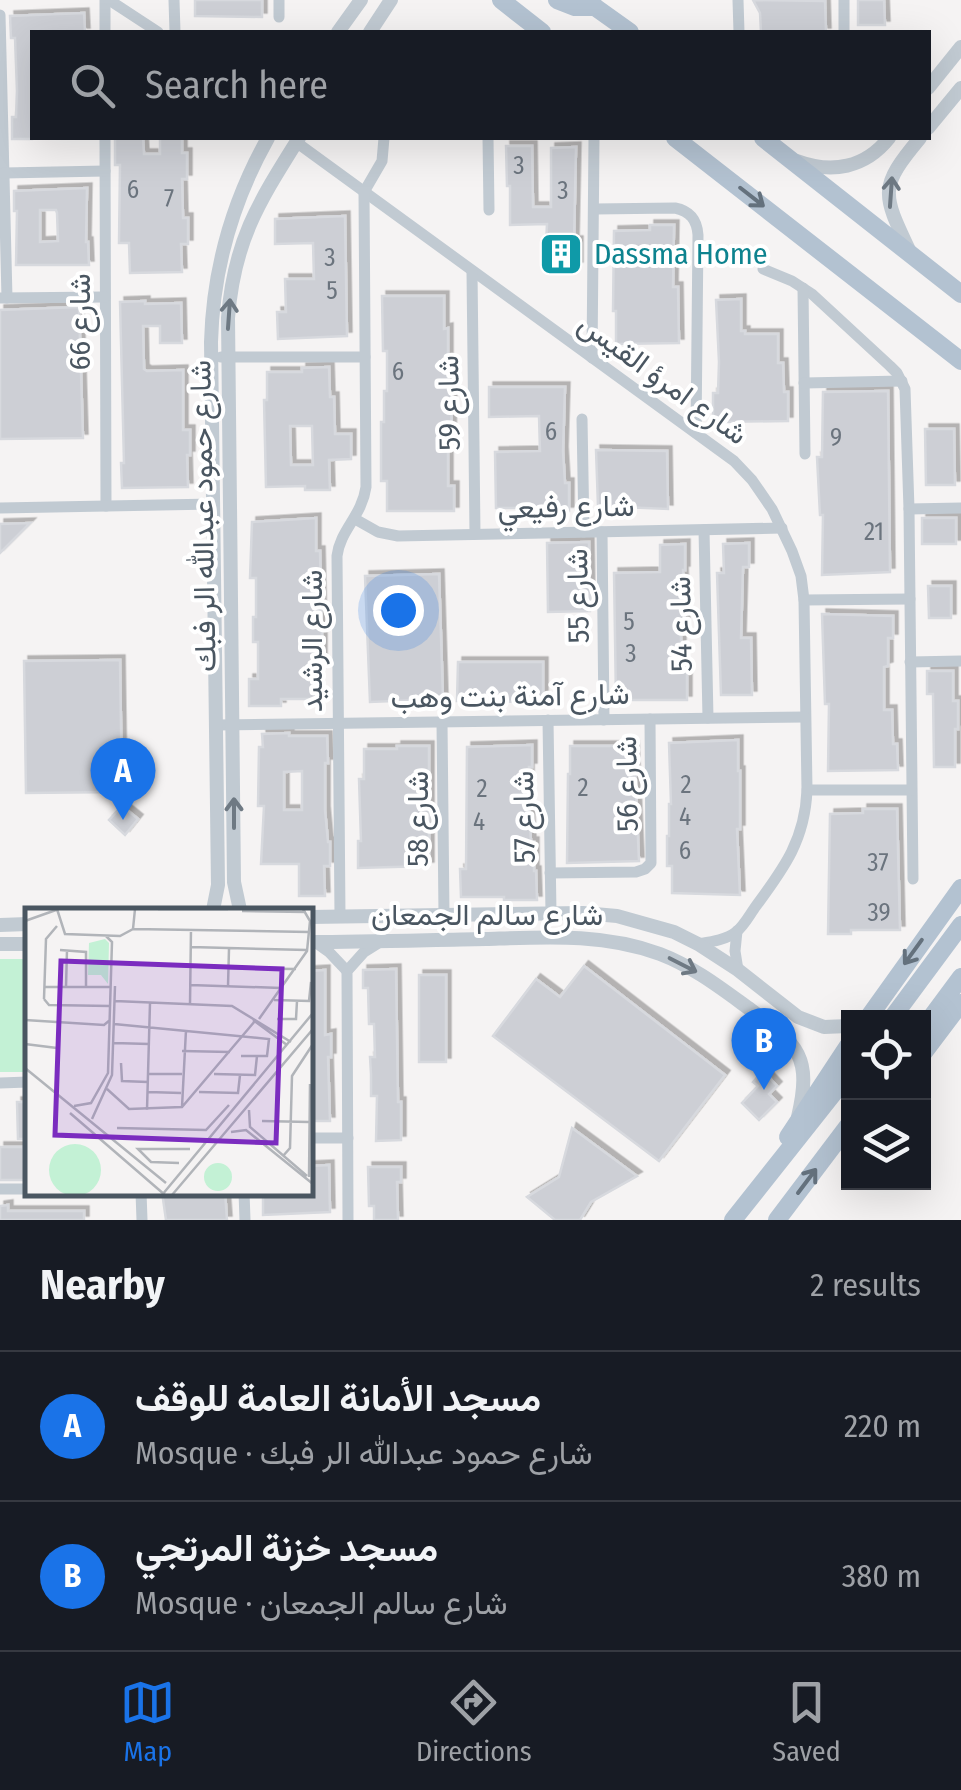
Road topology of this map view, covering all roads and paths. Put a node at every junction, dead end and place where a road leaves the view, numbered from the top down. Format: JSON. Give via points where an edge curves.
{"nodes":[{"id":1,"x":107,"y":0,"type":"edge"},
{"id":2,"x":174,"y":0,"type":"edge"},
{"id":3,"x":278,"y":0,"type":"edge"},
{"id":4,"x":361,"y":0,"type":"edge"},
{"id":5,"x":392,"y":0,"type":"edge"},
{"id":6,"x":501,"y":0,"type":"edge"},
{"id":7,"x":557,"y":0,"type":"edge"},
{"id":8,"x":738,"y":0,"type":"edge"},
{"id":9,"x":844,"y":0,"type":"edge"},
{"id":10,"x":590,"y":4,"type":"edge"},
{"id":11,"x":0,"y":14,"type":"edge"},
{"id":12,"x":279,"y":16,"type":"dead end"},
{"id":13,"x":105,"y":30,"type":"edge"},
{"id":14,"x":155,"y":30,"type":"edge"},
{"id":15,"x":174,"y":30,"type":"edge"},
{"id":16,"x":339,"y":30,"type":"edge"},
{"id":17,"x":371,"y":30,"type":"edge"},
{"id":18,"x":539,"y":30,"type":"edge"},
{"id":19,"x":627,"y":30,"type":"edge"},
{"id":20,"x":739,"y":30,"type":"edge"},
{"id":21,"x":844,"y":30,"type":"edge"},
{"id":22,"x":961,"y":48,"type":"edge"},
{"id":23,"x":1,"y":66,"type":"edge"},
{"id":24,"x":931,"y":84,"type":"edge"},
{"id":25,"x":961,"y":88,"type":"edge"},
{"id":26,"x":931,"y":124,"type":"edge"},
{"id":27,"x":105,"y":140,"type":"edge"},
{"id":28,"x":267,"y":140,"type":"edge"},
{"id":29,"x":298,"y":140,"type":"edge"},
{"id":30,"x":384,"y":140,"type":"edge"},
{"id":31,"x":488,"y":140,"type":"edge"},
{"id":32,"x":594,"y":140,"type":"edge"},
{"id":33,"x":678,"y":140,"type":"edge"},
{"id":34,"x":766,"y":140,"type":"edge"},
{"id":35,"x":888,"y":140,"type":"edge"},
{"id":36,"x":918,"y":140,"type":"edge"},
{"id":37,"x":786,"y":156,"type":"junction"},
{"id":38,"x":105,"y":171,"type":"junction"},
{"id":39,"x":4,"y":173,"type":"junction"},
{"id":40,"x":242,"y":189,"type":"junction"},
{"id":41,"x":364,"y":192,"type":"junction"},
{"id":42,"x":260,"y":200,"type":"junction"},
{"id":43,"x":489,"y":210,"type":"dead end"},
{"id":44,"x":595,"y":210,"type":"junction"},
{"id":45,"x":909,"y":251,"type":"junction"},
{"id":46,"x":763,"y":269,"type":"dead end"},
{"id":47,"x":472,"y":271,"type":"junction"},
{"id":48,"x":803,"y":288,"type":"junction"},
{"id":49,"x":961,"y":294,"type":"edge"},
{"id":50,"x":105,"y":297,"type":"junction"},
{"id":51,"x":4,"y":298,"type":"edge"},
{"id":52,"x":228,"y":357,"type":"junction"},
{"id":53,"x":212,"y":358,"type":"junction"},
{"id":54,"x":365,"y":358,"type":"junction"},
{"id":55,"x":592,"y":358,"type":"junction"},
{"id":56,"x":961,"y":361,"type":"edge"},
{"id":57,"x":902,"y":381,"type":"junction"},
{"id":58,"x":804,"y":383,"type":"junction"},
{"id":59,"x":582,"y":419,"type":"dead end"},
{"id":60,"x":696,"y":433,"type":"junction"},
{"id":61,"x":805,"y":454,"type":"dead end"},
{"id":62,"x":214,"y":504,"type":"junction"},
{"id":63,"x":106,"y":506,"type":"junction"},
{"id":64,"x":0,"y":508,"type":"edge"},
{"id":65,"x":961,"y":508,"type":"edge"},
{"id":66,"x":909,"y":509,"type":"junction"},
{"id":67,"x":355,"y":519,"type":"junction"},
{"id":68,"x":782,"y":528,"type":"junction"},
{"id":69,"x":704,"y":530,"type":"junction"},
{"id":70,"x":584,"y":532,"type":"junction"},
{"id":71,"x":602,"y":532,"type":"junction"},
{"id":72,"x":475,"y":534,"type":"junction"},
{"id":73,"x":910,"y":599,"type":"junction"},
{"id":74,"x":804,"y":600,"type":"junction"},
{"id":75,"x":961,"y":660,"type":"edge"},
{"id":76,"x":910,"y":662,"type":"junction"},
{"id":77,"x":805,"y":717,"type":"junction"},
{"id":78,"x":708,"y":718,"type":"junction"},
{"id":79,"x":650,"y":719,"type":"junction"},
{"id":80,"x":548,"y":720,"type":"junction"},
{"id":81,"x":604,"y":720,"type":"junction"},
{"id":82,"x":442,"y":722,"type":"junction"},
{"id":83,"x":338,"y":723,"type":"junction"},
{"id":84,"x":216,"y":725,"type":"junction"},
{"id":85,"x":234,"y":725,"type":"junction"},
{"id":86,"x":807,"y":790,"type":"junction"},
{"id":87,"x":912,"y":790,"type":"junction"},
{"id":88,"x":550,"y":872,"type":"junction"},
{"id":89,"x":913,"y":878,"type":"dead end"},
{"id":90,"x":961,"y":888,"type":"edge"},
{"id":91,"x":213,"y":908,"type":"edge"},
{"id":92,"x":240,"y":908,"type":"edge"},
{"id":93,"x":551,"y":913,"type":"junction"},
{"id":94,"x":444,"y":915,"type":"junction"},
{"id":95,"x":340,"y":916,"type":"junction"},
{"id":96,"x":421,"y":916,"type":"junction"},
{"id":97,"x":617,"y":916,"type":"junction"},
{"id":98,"x":312,"y":917,"type":"edge"},
{"id":99,"x":25,"y":924,"type":"edge"},
{"id":100,"x":648,"y":924,"type":"junction"},
{"id":101,"x":0,"y":925,"type":"edge"},
{"id":102,"x":961,"y":925,"type":"edge"},
{"id":103,"x":738,"y":931,"type":"junction"},
{"id":104,"x":423,"y":940,"type":"junction"},
{"id":105,"x":608,"y":940,"type":"junction"},
{"id":106,"x":312,"y":942,"type":"edge"},
{"id":107,"x":380,"y":942,"type":"junction"},
{"id":108,"x":698,"y":944,"type":"junction"},
{"id":109,"x":638,"y":947,"type":"junction"},
{"id":110,"x":738,"y":970,"type":"junction"},
{"id":111,"x":347,"y":971,"type":"junction"},
{"id":112,"x":961,"y":977,"type":"edge"},
{"id":113,"x":776,"y":998,"type":"junction"},
{"id":114,"x":961,"y":1003,"type":"edge"},
{"id":115,"x":874,"y":1010,"type":"edge"},
{"id":116,"x":898,"y":1010,"type":"edge"},
{"id":117,"x":931,"y":1018,"type":"edge"},
{"id":118,"x":763,"y":1019,"type":"junction"},
{"id":119,"x":841,"y":1027,"type":"edge"},
{"id":120,"x":931,"y":1043,"type":"edge"},
{"id":121,"x":841,"y":1057,"type":"edge"},
{"id":122,"x":25,"y":1082,"type":"edge"},
{"id":123,"x":0,"y":1083,"type":"edge"},
{"id":124,"x":841,"y":1085,"type":"edge"},
{"id":125,"x":797,"y":1123,"type":"junction"},
{"id":126,"x":312,"y":1138,"type":"edge"},
{"id":127,"x":348,"y":1138,"type":"junction"},
{"id":128,"x":841,"y":1139,"type":"edge"},
{"id":129,"x":772,"y":1169,"type":"junction"},
{"id":130,"x":244,"y":1195,"type":"edge"},
{"id":131,"x":245,"y":1220,"type":"edge"},
{"id":132,"x":348,"y":1220,"type":"edge"},
{"id":133,"x":733,"y":1220,"type":"edge"},
{"id":134,"x":777,"y":1220,"type":"edge"}],
"edges":[{"from":1,"to":13,"type":"street"},
{"from":1,"to":14,"type":"street"},
{"from":2,"to":15,"type":"street"},
{"from":3,"to":12,"type":"street"},
{"from":4,"to":16,"type":"street"},
{"from":5,"to":17,"type":"street"},
{"from":6,"to":18,"type":"main road"},
{"from":7,"to":10,"type":"main road","via":[[575,8]]},
{"from":8,"to":20,"type":"street"},
{"from":9,"to":21,"type":"street"},
{"from":10,"to":19,"type":"main road"},
{"from":11,"to":23,"type":"street"},
{"from":22,"to":24,"type":"street"},
{"from":23,"to":39,"type":"street"},
{"from":25,"to":26,"type":"street"},
{"from":27,"to":38,"type":"street","name":"شارع 66"},
{"from":28,"to":40,"type":"street","name":"شارع حمود عبدالله الر فبك"},
{"from":29,"to":41,"type":"street","name":"شارع امرؤ القيس"},
{"from":29,"to":42,"type":"street","name":"شارع حمود عبدالله الر فبك"},
{"from":30,"to":41,"type":"street","via":[[382,162]]},
{"from":31,"to":43,"type":"street"},
{"from":32,"to":44,"type":"street"},
{"from":33,"to":56,"type":"main road","one_way":true},
{"from":34,"to":37,"type":"main road"},
{"from":35,"to":37,"type":"street","via":[[844,167],[815,167]]},
{"from":45,"to":36,"type":"street","one_way":true,"via":[[888,188]]},
{"from":37,"to":45,"type":"main road"},
{"from":38,"to":39,"type":"street"},
{"from":38,"to":50,"type":"street","name":"شارع 66"},
{"from":39,"to":51,"type":"street"},
{"from":40,"to":42,"type":"street"},
{"from":40,"to":53,"type":"street","name":"شارع حمود عبدالله الر فبك","via":[[218,270]]},
{"from":41,"to":47,"type":"street","name":"شارع امرؤ القيس"},
{"from":41,"to":54,"type":"street","name":"شارع الرشيد"},
{"from":52,"to":42,"type":"street","name":"شارع حمود عبدالله الر فبك","one_way":true,"via":[[234,272]]},
{"from":44,"to":55,"type":"street"},
{"from":44,"to":60,"type":"street","via":[[675,208],[695,221]]},
{"from":45,"to":49,"type":"main road"},
{"from":46,"to":48,"type":"street"},
{"from":47,"to":55,"type":"street","name":"شارع امرؤ القيس"},
{"from":47,"to":72,"type":"street","name":"شارع 59"},
{"from":48,"to":57,"type":"street"},
{"from":48,"to":58,"type":"street"},
{"from":50,"to":51,"type":"street"},
{"from":50,"to":63,"type":"street","name":"شارع 66"},
{"from":52,"to":53,"type":"street"},
{"from":52,"to":54,"type":"street"},
{"from":52,"to":85,"type":"street","name":"شارع حمود عبدالله الر فبك"},
{"from":53,"to":62,"type":"street","name":"شارع حمود عبدالله الر فبك"},
{"from":54,"to":67,"type":"street","name":"شارع الرشيد","via":[[366,487]]},
{"from":55,"to":60,"type":"street","name":"شارع امرؤ القيس"},
{"from":57,"to":58,"type":"street"},
{"from":57,"to":66,"type":"street"},
{"from":58,"to":61,"type":"street"},
{"from":59,"to":70,"type":"street","name":"شارع 55"},
{"from":60,"to":68,"type":"street","name":"شارع امرؤ القيس","via":[[752,480]]},
{"from":62,"to":63,"type":"street"},
{"from":62,"to":84,"type":"street","name":"شارع حمود عبدالله الر فبك"},
{"from":63,"to":64,"type":"street"},
{"from":65,"to":66,"type":"street"},
{"from":66,"to":73,"type":"street"},
{"from":67,"to":72,"type":"street","name":"شارع رفيعي","via":[[398,536]]},
{"from":67,"to":83,"type":"street","name":"شارع الرشيد","via":[[337,550]]},
{"from":68,"to":69,"type":"street","name":"شارع رفيعي"},
{"from":68,"to":74,"type":"street","name":"شارع امرؤ القيس"},
{"from":69,"to":71,"type":"street","name":"شارع رفيعي"},
{"from":69,"to":78,"type":"street","name":"شارع 54"},
{"from":70,"to":71,"type":"street","name":"شارع رفيعي"},
{"from":70,"to":72,"type":"street","name":"شارع رفيعي"},
{"from":71,"to":81,"type":"street","name":"شارع 55"},
{"from":73,"to":74,"type":"street"},
{"from":73,"to":76,"type":"street"},
{"from":74,"to":77,"type":"street","name":"شارع امرؤ القيس"},
{"from":75,"to":76,"type":"street"},
{"from":76,"to":87,"type":"street"},
{"from":77,"to":78,"type":"street","name":"شارع آمنة بنت وهب"},
{"from":77,"to":86,"type":"street","name":"شارع امرؤ القيس"},
{"from":78,"to":79,"type":"street","name":"شارع آمنة بنت وهب"},
{"from":79,"to":81,"type":"street","name":"شارع آمنة بنت وهب"},
{"from":79,"to":88,"type":"street","name":"شارع 56","via":[[650,866],[636,872]]},
{"from":80,"to":81,"type":"street","name":"شارع آمنة بنت وهب"},
{"from":80,"to":82,"type":"street","name":"شارع آمنة بنت وهب"},
{"from":80,"to":88,"type":"street","name":"شارع 57"},
{"from":82,"to":83,"type":"street","name":"شارع آمنة بنت وهب"},
{"from":82,"to":94,"type":"street","name":"شارع 58"},
{"from":83,"to":85,"type":"street","name":"شارع آمنة بنت وهب"},
{"from":83,"to":95,"type":"street","name":"شارع الرشيد"},
{"from":84,"to":85,"type":"street","name":"شارع آمنة بنت وهب"},
{"from":84,"to":91,"type":"street","name":"شارع حمود عبدالله الر فبك"},
{"from":92,"to":85,"type":"street","name":"شارع حمود عبدالله الر فبك","one_way":true},
{"from":86,"to":87,"type":"street"},
{"from":86,"to":103,"type":"street","name":"شارع امرؤ القيس","via":[[792,853]]},
{"from":87,"to":89,"type":"street"},
{"from":88,"to":93,"type":"street","name":"شارع 57"},
{"from":90,"to":115,"type":"main road","one_way":true},
{"from":93,"to":94,"type":"street","name":"شارع سالم الجمعان"},
{"from":93,"to":97,"type":"street","name":"شارع سالم الجمعان"},
{"from":94,"to":96,"type":"street","name":"شارع سالم الجمعان"},
{"from":95,"to":96,"type":"street","name":"شارع سالم الجمعان"},
{"from":95,"to":98,"type":"street","name":"شارع سالم الجمعان"},
{"from":96,"to":104,"type":"street","via":[[430,925]]},
{"from":97,"to":100,"type":"street","name":"شارع سالم الجمعان"},
{"from":97,"to":105,"type":"street","via":[[618,930]]},
{"from":99,"to":101,"type":"street"},
{"from":100,"to":108,"type":"street","name":"شارع سالم الجمعان"},
{"from":100,"to":109,"type":"street"},
{"from":102,"to":116,"type":"main road"},
{"from":103,"to":108,"type":"street"},
{"from":103,"to":110,"type":"street"},
{"from":104,"to":105,"type":"street","name":"شارع سالم الجمعان"},
{"from":104,"to":107,"type":"street","name":"شارع سالم الجمعان"},
{"from":105,"to":109,"type":"street","name":"شارع سالم الجمعان"},
{"from":106,"to":107,"type":"street","name":"شارع سالم الجمعان"},
{"from":106,"to":111,"type":"street"},
{"from":107,"to":111,"type":"street"},
{"from":108,"to":110,"type":"street","name":"شارع سالم الجمعان"},
{"from":109,"to":118,"type":"street","name":"شارع سالم الجمعان","one_way":true,"via":[[690,968]]},
{"from":110,"to":113,"type":"street","name":"شارع سالم الجمعان"},
{"from":111,"to":127,"type":"street"},
{"from":112,"to":117,"type":"main road"},
{"from":113,"to":118,"type":"street","via":[[774,1012]]},
{"from":113,"to":119,"type":"street","name":"شارع سالم الجمعان","via":[[798,1017]]},
{"from":114,"to":120,"type":"main road"},
{"from":118,"to":125,"type":"street","name":"شارع سالم الجمعان","via":[[800,1058],[804,1090]]},
{"from":121,"to":125,"type":"main road"},
{"from":122,"to":123,"type":"street"},
{"from":124,"to":129,"type":"main road"},
{"from":125,"to":129,"type":"main road"},
{"from":126,"to":127,"type":"street"},
{"from":127,"to":132,"type":"street"},
{"from":134,"to":128,"type":"main road","one_way":true},
{"from":129,"to":133,"type":"main road"},
{"from":130,"to":131,"type":"street"}]}
